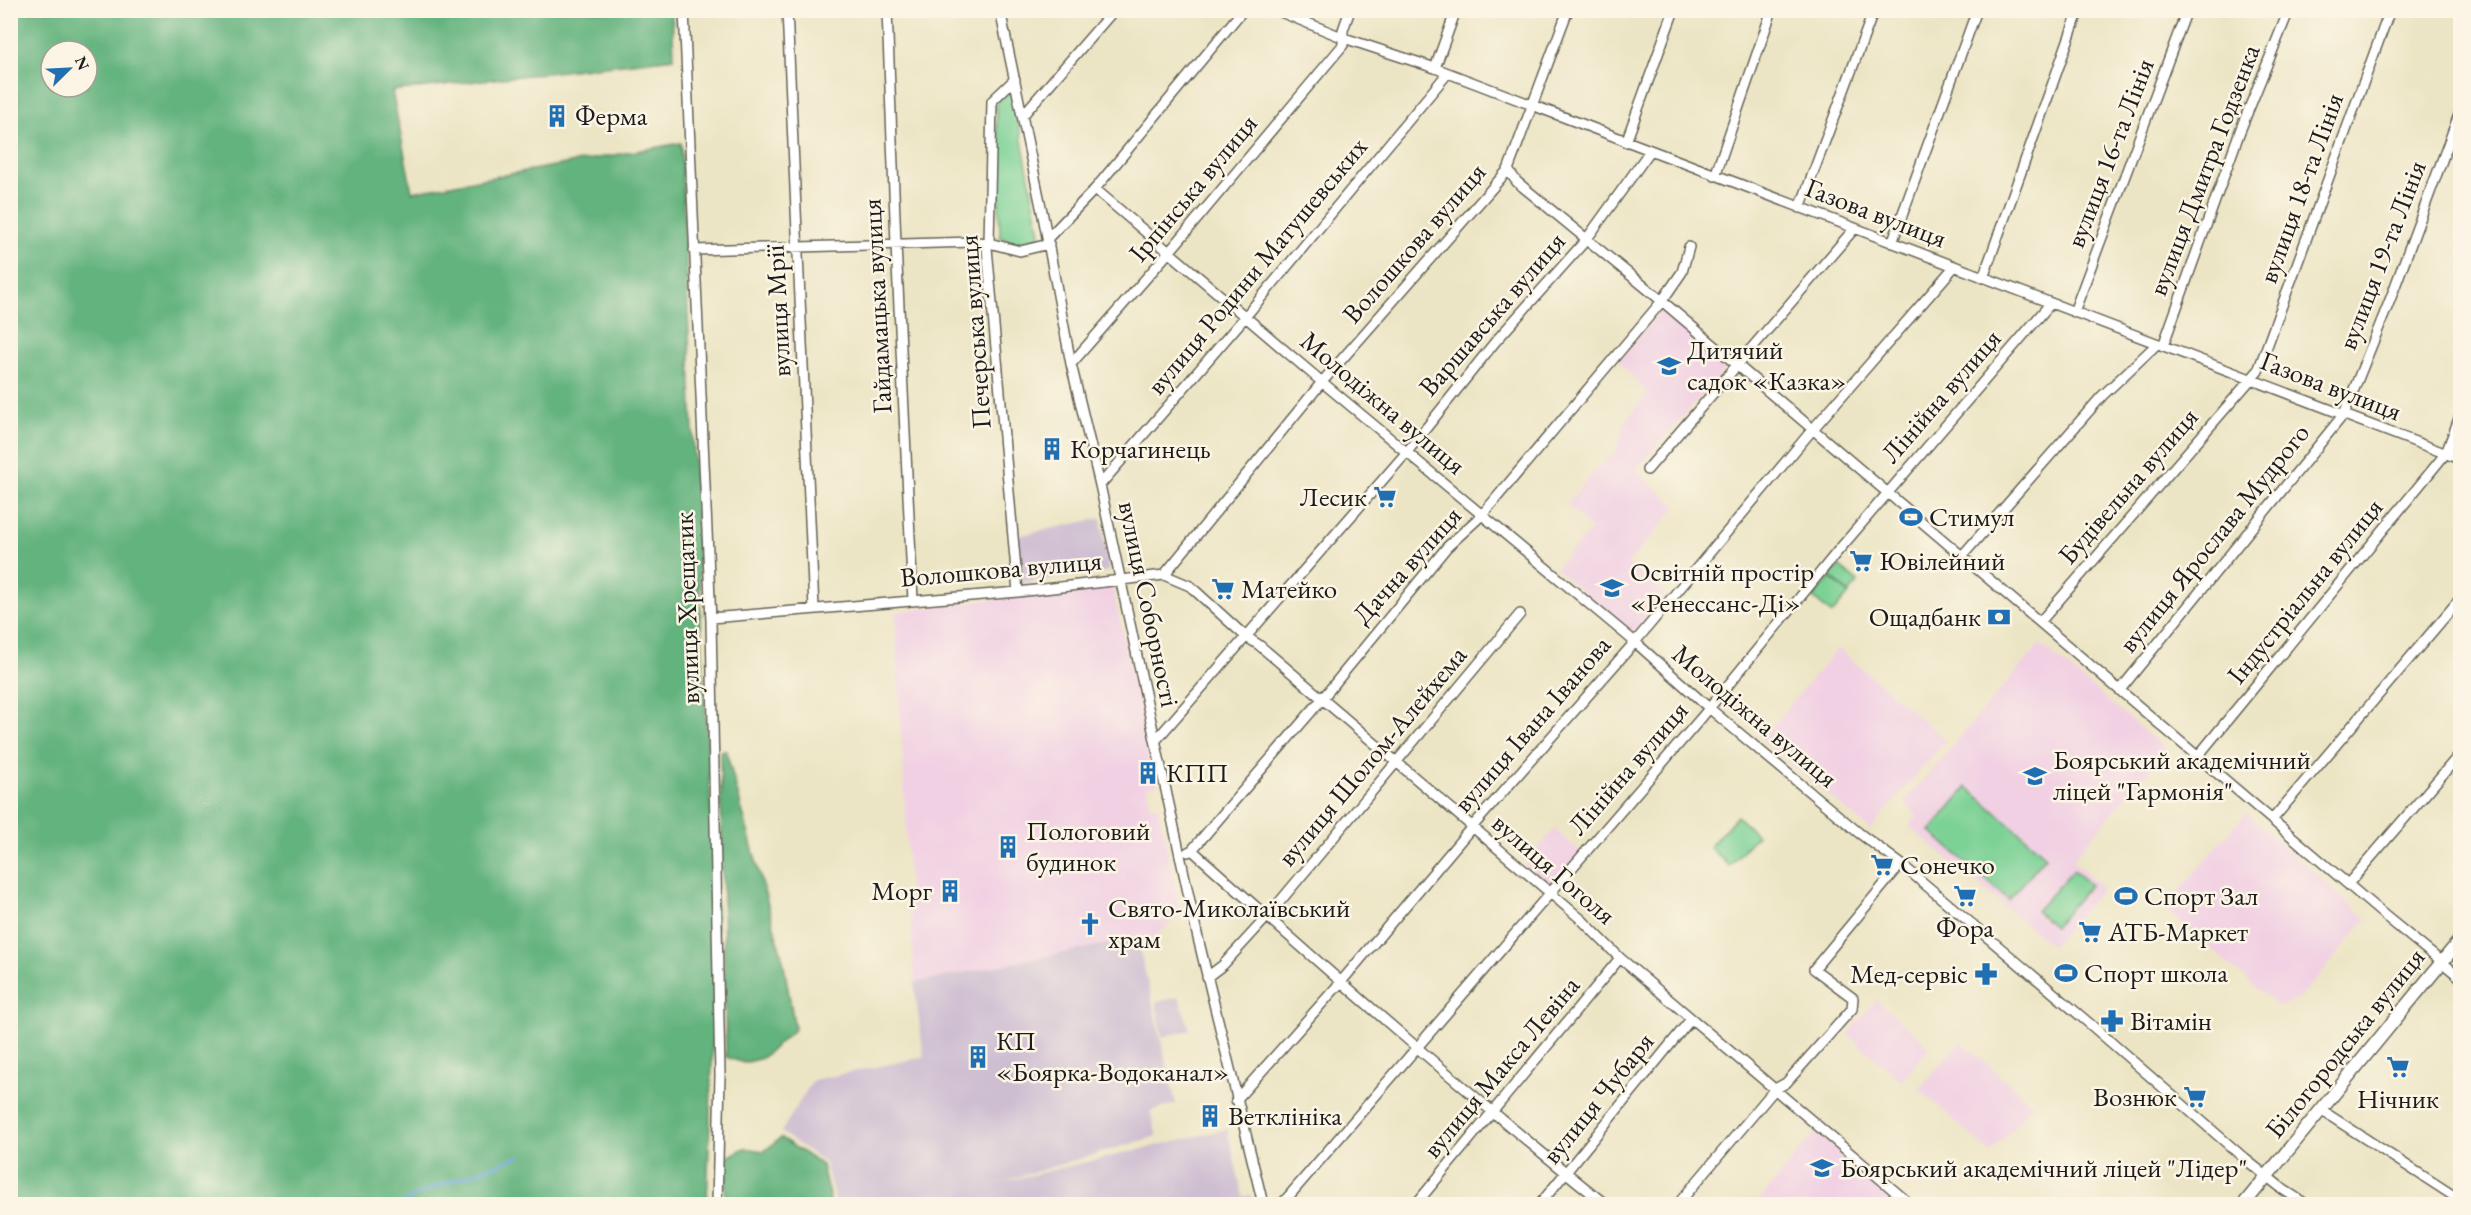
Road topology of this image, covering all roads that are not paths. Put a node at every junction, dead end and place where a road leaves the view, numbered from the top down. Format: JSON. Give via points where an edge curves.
{"nodes":[{"id":1,"x":684,"y":10,"type":"edge"},
{"id":2,"x":787,"y":10,"type":"edge"},
{"id":3,"x":887,"y":10,"type":"edge"},
{"id":4,"x":1000,"y":10,"type":"edge"},
{"id":5,"x":1114,"y":10,"type":"edge"},
{"id":6,"x":1243,"y":10,"type":"edge"},
{"id":7,"x":1276,"y":10,"type":"edge"},
{"id":8,"x":1350,"y":10,"type":"edge"},
{"id":9,"x":1456,"y":10,"type":"edge"},
{"id":10,"x":1568,"y":10,"type":"edge"},
{"id":11,"x":1674,"y":10,"type":"edge"},
{"id":12,"x":1772,"y":10,"type":"edge"},
{"id":13,"x":1874,"y":10,"type":"edge"},
{"id":14,"x":1977,"y":10,"type":"edge"},
{"id":15,"x":2079,"y":10,"type":"edge"},
{"id":16,"x":2187,"y":10,"type":"edge"},
{"id":17,"x":2289,"y":10,"type":"edge"},
{"id":18,"x":2390,"y":10,"type":"edge"},
{"id":19,"x":1344,"y":38,"type":"junction"},
{"id":20,"x":1435,"y":68,"type":"junction"},
{"id":21,"x":1447,"y":74,"type":"junction"},
{"id":22,"x":1015,"y":79,"type":"junction"},
{"id":23,"x":1532,"y":107,"type":"junction"},
{"id":24,"x":2460,"y":112,"type":"edge"},
{"id":25,"x":1023,"y":115,"type":"junction"},
{"id":26,"x":1626,"y":142,"type":"junction"},
{"id":27,"x":1650,"y":152,"type":"junction"},
{"id":28,"x":1508,"y":170,"type":"junction"},
{"id":29,"x":1714,"y":176,"type":"junction"},
{"id":30,"x":1095,"y":189,"type":"junction"},
{"id":31,"x":1800,"y":208,"type":"junction"},
{"id":32,"x":1854,"y":229,"type":"junction"},
{"id":33,"x":1586,"y":240,"type":"junction"},
{"id":34,"x":1048,"y":241,"type":"junction"},
{"id":35,"x":989,"y":243,"type":"junction"},
{"id":36,"x":1892,"y":243,"type":"junction"},
{"id":37,"x":896,"y":244,"type":"junction"},
{"id":38,"x":1689,"y":247,"type":"dead end"},
{"id":39,"x":798,"y":248,"type":"junction"},
{"id":40,"x":694,"y":250,"type":"junction"},
{"id":41,"x":1169,"y":252,"type":"junction"},
{"id":42,"x":1954,"y":267,"type":"junction"},
{"id":43,"x":1983,"y":278,"type":"junction"},
{"id":44,"x":1662,"y":301,"type":"junction"},
{"id":45,"x":2051,"y":303,"type":"junction"},
{"id":46,"x":2074,"y":312,"type":"junction"},
{"id":47,"x":1245,"y":316,"type":"junction"},
{"id":48,"x":2160,"y":345,"type":"junction"},
{"id":49,"x":1071,"y":364,"type":"junction"},
{"id":50,"x":1737,"y":365,"type":"junction"},
{"id":51,"x":2250,"y":379,"type":"junction"},
{"id":52,"x":1323,"y":382,"type":"junction"},
{"id":53,"x":2344,"y":414,"type":"junction"},
{"id":54,"x":2460,"y":416,"type":"edge"},
{"id":55,"x":1813,"y":429,"type":"junction"},
{"id":56,"x":1407,"y":452,"type":"junction"},
{"id":57,"x":2446,"y":453,"type":"junction"},
{"id":58,"x":2460,"y":459,"type":"edge"},
{"id":59,"x":1647,"y":470,"type":"dead end"},
{"id":60,"x":1100,"y":485,"type":"junction"},
{"id":61,"x":1887,"y":492,"type":"junction"},
{"id":62,"x":1482,"y":515,"type":"junction"},
{"id":63,"x":1962,"y":556,"type":"junction"},
{"id":64,"x":1164,"y":574,"type":"junction"},
{"id":65,"x":1120,"y":581,"type":"junction"},
{"id":66,"x":1018,"y":592,"type":"junction"},
{"id":67,"x":2460,"y":599,"type":"edge"},
{"id":68,"x":913,"y":600,"type":"junction"},
{"id":69,"x":814,"y":609,"type":"junction"},
{"id":70,"x":1520,"y":614,"type":"dead end"},
{"id":71,"x":711,"y":618,"type":"junction"},
{"id":72,"x":2040,"y":622,"type":"junction"},
{"id":73,"x":1245,"y":636,"type":"junction"},
{"id":74,"x":1635,"y":642,"type":"junction"},
{"id":75,"x":2120,"y":690,"type":"junction"},
{"id":76,"x":1322,"y":699,"type":"junction"},
{"id":77,"x":1709,"y":708,"type":"junction"},
{"id":78,"x":1156,"y":740,"type":"junction"},
{"id":79,"x":2460,"y":754,"type":"edge"},
{"id":80,"x":2198,"y":756,"type":"junction"},
{"id":81,"x":1395,"y":762,"type":"junction"},
{"id":82,"x":2272,"y":820,"type":"junction"},
{"id":83,"x":1472,"y":827,"type":"junction"},
{"id":84,"x":1192,"y":850,"type":"junction"},
{"id":85,"x":1179,"y":854,"type":"junction"},
{"id":86,"x":1901,"y":864,"type":"junction"},
{"id":87,"x":2348,"y":884,"type":"junction"},
{"id":88,"x":1549,"y":894,"type":"junction"},
{"id":89,"x":1267,"y":917,"type":"junction"},
{"id":90,"x":2460,"y":940,"type":"edge"},
{"id":91,"x":1620,"y":958,"type":"junction"},
{"id":92,"x":2442,"y":962,"type":"junction"},
{"id":93,"x":1208,"y":977,"type":"junction"},
{"id":94,"x":2460,"y":977,"type":"edge"},
{"id":95,"x":1340,"y":983,"type":"junction"},
{"id":96,"x":1691,"y":1019,"type":"junction"},
{"id":97,"x":1416,"y":1048,"type":"junction"},
{"id":98,"x":1775,"y":1089,"type":"junction"},
{"id":99,"x":1236,"y":1100,"type":"junction"},
{"id":100,"x":2321,"y":1110,"type":"junction"},
{"id":101,"x":1493,"y":1114,"type":"junction"},
{"id":102,"x":1566,"y":1173,"type":"junction"},
{"id":103,"x":2267,"y":1176,"type":"junction"},
{"id":104,"x":2460,"y":1200,"type":"edge"},
{"id":105,"x":717,"y":1204,"type":"edge"},
{"id":106,"x":1263,"y":1204,"type":"edge"},
{"id":107,"x":1282,"y":1204,"type":"edge"},
{"id":108,"x":1416,"y":1204,"type":"edge"},
{"id":109,"x":1540,"y":1204,"type":"edge"},
{"id":110,"x":1605,"y":1204,"type":"edge"},
{"id":111,"x":1678,"y":1204,"type":"edge"},
{"id":112,"x":1910,"y":1204,"type":"edge"},
{"id":113,"x":2244,"y":1204,"type":"edge"},
{"id":114,"x":2306,"y":1204,"type":"edge"}],
"edges":[{"from":1,"to":40,"type":"street","name":"вулиця Хрещатик"},
{"from":2,"to":39,"type":"street","name":"вулиця Мрії"},
{"from":3,"to":37,"type":"street","name":"Гайдамацька вулиця"},
{"from":4,"to":22,"type":"street","name":"вулиця Соборності"},
{"from":5,"to":25,"type":"street"},
{"from":6,"to":30,"type":"street"},
{"from":7,"to":19,"type":"street","name":"Газова вулиця"},
{"from":8,"to":19,"type":"street"},
{"from":9,"to":20,"type":"street"},
{"from":10,"to":23,"type":"street","name":"Волошкова вулиця"},
{"from":11,"to":26,"type":"street"},
{"from":12,"to":29,"type":"street"},
{"from":13,"to":31,"type":"street"},
{"from":14,"to":36,"type":"street"},
{"from":15,"to":43,"type":"street"},
{"from":16,"to":46,"type":"street","name":"вулиця 16-та Лінія"},
{"from":17,"to":48,"type":"street","name":"вулиця Дмитра Годзенка"},
{"from":18,"to":51,"type":"street","name":"вулиця 18-та Лінія","via":[[2258,371]]},
{"from":19,"to":20,"type":"street","name":"Газова вулиця"},
{"from":19,"to":41,"type":"street","name":"Ірпінська вулиця","via":[[1343,45]]},
{"from":20,"to":21,"type":"street","name":"Газова вулиця"},
{"from":21,"to":23,"type":"street","name":"Газова вулиця"},
{"from":21,"to":47,"type":"street","name":"вулиця Родини Матушевських"},
{"from":22,"to":25,"type":"street","name":"вулиця Соборності"},
{"from":22,"to":35,"type":"street","name":"Печерська вулиця","via":[[992,101]]},
{"from":23,"to":26,"type":"street","name":"Газова вулиця"},
{"from":23,"to":28,"type":"street","name":"Волошкова вулиця"},
{"from":24,"to":53,"type":"street","name":"вулиця 19-та Лінія"},
{"from":25,"to":34,"type":"street","name":"вулиця Соборності"},
{"from":26,"to":27,"type":"street","name":"Газова вулиця"},
{"from":27,"to":29,"type":"street","name":"Газова вулиця"},
{"from":27,"to":33,"type":"street","name":"Варшавська вулиця"},
{"from":28,"to":33,"type":"street"},
{"from":28,"to":52,"type":"street","name":"Волошкова вулиця"},
{"from":29,"to":31,"type":"street","name":"Газова вулиця"},
{"from":30,"to":34,"type":"street"},
{"from":30,"to":41,"type":"street","name":"Молодіжна вулиця"},
{"from":31,"to":32,"type":"street","name":"Газова вулиця"},
{"from":32,"to":36,"type":"street","name":"Газова вулиця"},
{"from":32,"to":50,"type":"street"},
{"from":33,"to":44,"type":"street"},
{"from":33,"to":56,"type":"street","name":"Варшавська вулиця","via":[[1495,342]]},
{"from":34,"to":35,"type":"street","via":[[1020,251]]},
{"from":34,"to":49,"type":"street","name":"вулиця Соборності"},
{"from":35,"to":37,"type":"street"},
{"from":35,"to":66,"type":"street","name":"Печерська вулиця"},
{"from":36,"to":42,"type":"street","name":"Газова вулиця"},
{"from":37,"to":39,"type":"street"},
{"from":37,"to":68,"type":"street","name":"Гайдамацька вулиця"},
{"from":38,"to":44,"type":"street","name":"Дачна вулиця","via":[[1683,272]]},
{"from":39,"to":40,"type":"street"},
{"from":39,"to":69,"type":"street","name":"вулиця Мрії"},
{"from":40,"to":71,"type":"street","name":"вулиця Хрещатик"},
{"from":41,"to":47,"type":"street","name":"Молодіжна вулиця"},
{"from":41,"to":49,"type":"street","name":"Ірпінська вулиця"},
{"from":42,"to":43,"type":"street","name":"Газова вулиця"},
{"from":42,"to":55,"type":"street","name":"вулиця Івана Іванова"},
{"from":43,"to":45,"type":"street","name":"Газова вулиця"},
{"from":44,"to":50,"type":"street"},
{"from":44,"to":62,"type":"street","name":"Дачна вулиця"},
{"from":45,"to":46,"type":"street","name":"Газова вулиця"},
{"from":45,"to":61,"type":"street","name":"Лінійна вулиця"},
{"from":46,"to":48,"type":"street","name":"Газова вулиця"},
{"from":47,"to":52,"type":"street","name":"Молодіжна вулиця"},
{"from":47,"to":60,"type":"street","name":"вулиця Родини Матушевських"},
{"from":48,"to":51,"type":"street","name":"Газова вулиця"},
{"from":48,"to":63,"type":"street","via":[[2102,396]]},
{"from":49,"to":60,"type":"street","name":"вулиця Соборності"},
{"from":50,"to":55,"type":"street"},
{"from":50,"to":59,"type":"street"},
{"from":51,"to":53,"type":"street","name":"Газова вулиця"},
{"from":51,"to":72,"type":"street","name":"Будівельна вулиця"},
{"from":52,"to":56,"type":"street","name":"Молодіжна вулиця"},
{"from":52,"to":64,"type":"street","name":"Волошкова вулиця"},
{"from":53,"to":57,"type":"street","name":"Газова вулиця"},
{"from":53,"to":75,"type":"street","name":"вулиця Ярослава Мудрого"},
{"from":54,"to":57,"type":"street","name":"Індустріальна вулиця"},
{"from":55,"to":61,"type":"street"},
{"from":55,"to":74,"type":"street","name":"вулиця Івана Іванова"},
{"from":56,"to":62,"type":"street","name":"Молодіжна вулиця"},
{"from":56,"to":73,"type":"street","name":"Варшавська вулиця"},
{"from":57,"to":58,"type":"street","name":"Газова вулиця"},
{"from":57,"to":80,"type":"street","name":"Індустріальна вулиця"},
{"from":60,"to":65,"type":"street","name":"вулиця Соборності"},
{"from":61,"to":63,"type":"street"},
{"from":61,"to":77,"type":"street","name":"Лінійна вулиця"},
{"from":62,"to":74,"type":"street","name":"Молодіжна вулиця"},
{"from":62,"to":76,"type":"street","name":"Дачна вулиця","via":[[1447,546]]},
{"from":63,"to":72,"type":"street"},
{"from":64,"to":65,"type":"street","name":"Волошкова вулиця"},
{"from":64,"to":73,"type":"street","name":"вулиця Гоголя","via":[[1191,586]]},
{"from":65,"to":66,"type":"street","name":"Волошкова вулиця"},
{"from":65,"to":78,"type":"street","name":"вулиця Соборності"},
{"from":66,"to":68,"type":"street","name":"Волошкова вулиця"},
{"from":67,"to":82,"type":"street"},
{"from":68,"to":69,"type":"street","name":"Волошкова вулиця"},
{"from":69,"to":71,"type":"street","name":"Волошкова вулиця"},
{"from":70,"to":81,"type":"street","name":"вулиця Шолом-Алейхема"},
{"from":71,"to":105,"type":"street","name":"вулиця Хрещатик","via":[[720,1075]]},
{"from":72,"to":75,"type":"street"},
{"from":73,"to":76,"type":"street","name":"вулиця Гоголя"},
{"from":73,"to":78,"type":"street","name":"Варшавська вулиця"},
{"from":74,"to":77,"type":"street","name":"Молодіжна вулиця"},
{"from":74,"to":83,"type":"street","name":"вулиця Івана Іванова"},
{"from":75,"to":80,"type":"street"},
{"from":76,"to":81,"type":"street","name":"вулиця Гоголя"},
{"from":76,"to":84,"type":"street","name":"Дачна вулиця"},
{"from":77,"to":86,"type":"street","name":"Молодіжна вулиця"},
{"from":77,"to":88,"type":"street","name":"Лінійна вулиця"},
{"from":78,"to":85,"type":"street","name":"вулиця Соборності"},
{"from":79,"to":87,"type":"street"},
{"from":80,"to":82,"type":"street"},
{"from":81,"to":83,"type":"street","name":"вулиця Гоголя"},
{"from":81,"to":89,"type":"street","name":"вулиця Шолом-Алейхема"},
{"from":82,"to":87,"type":"street"},
{"from":83,"to":88,"type":"street","name":"вулиця Гоголя"},
{"from":83,"to":95,"type":"street","name":"вулиця Івана Іванова"},
{"from":84,"to":85,"type":"street"},
{"from":84,"to":89,"type":"street"},
{"from":85,"to":93,"type":"street","name":"вулиця Соборності"},
{"from":86,"to":98,"type":"street","via":[[1814,969],[1853,998],[1852,1009],[1786,1083]]},
{"from":86,"to":103,"type":"street","name":"Молодіжна вулиця"},
{"from":87,"to":92,"type":"street"},
{"from":88,"to":91,"type":"street","name":"вулиця Гоголя"},
{"from":88,"to":97,"type":"street","name":"Лінійна вулиця"},
{"from":89,"to":93,"type":"street","name":"вулиця Шолом-Алейхема"},
{"from":89,"to":95,"type":"street"},
{"from":90,"to":92,"type":"street","name":"Білогородська вулиця"},
{"from":91,"to":96,"type":"street","name":"вулиця Гоголя"},
{"from":91,"to":101,"type":"street","name":"вулиця Макса Левіна"},
{"from":92,"to":94,"type":"street"},
{"from":92,"to":100,"type":"street","name":"Білогородська вулиця"},
{"from":93,"to":99,"type":"street","name":"вулиця Соборності"},
{"from":95,"to":97,"type":"street"},
{"from":95,"to":99,"type":"street","name":"вулиця Івана Іванова"},
{"from":96,"to":98,"type":"street","name":"вулиця Гоголя"},
{"from":96,"to":102,"type":"street","name":"вулиця Чубаря"},
{"from":97,"to":101,"type":"street"},
{"from":97,"to":107,"type":"street","name":"Лінійна вулиця"},
{"from":98,"to":111,"type":"street"},
{"from":98,"to":112,"type":"street","name":"вулиця Гоголя"},
{"from":99,"to":106,"type":"street","name":"вулиця Соборності"},
{"from":100,"to":103,"type":"street","name":"Білогородська вулиця"},
{"from":100,"to":104,"type":"street"},
{"from":101,"to":102,"type":"street"},
{"from":101,"to":108,"type":"street","name":"вулиця Макса Левіна"},
{"from":102,"to":109,"type":"street","name":"вулиця Чубаря"},
{"from":102,"to":110,"type":"street"},
{"from":103,"to":113,"type":"street","name":"Білогородська вулиця"},
{"from":103,"to":114,"type":"street","name":"Молодіжна вулиця"}]}
